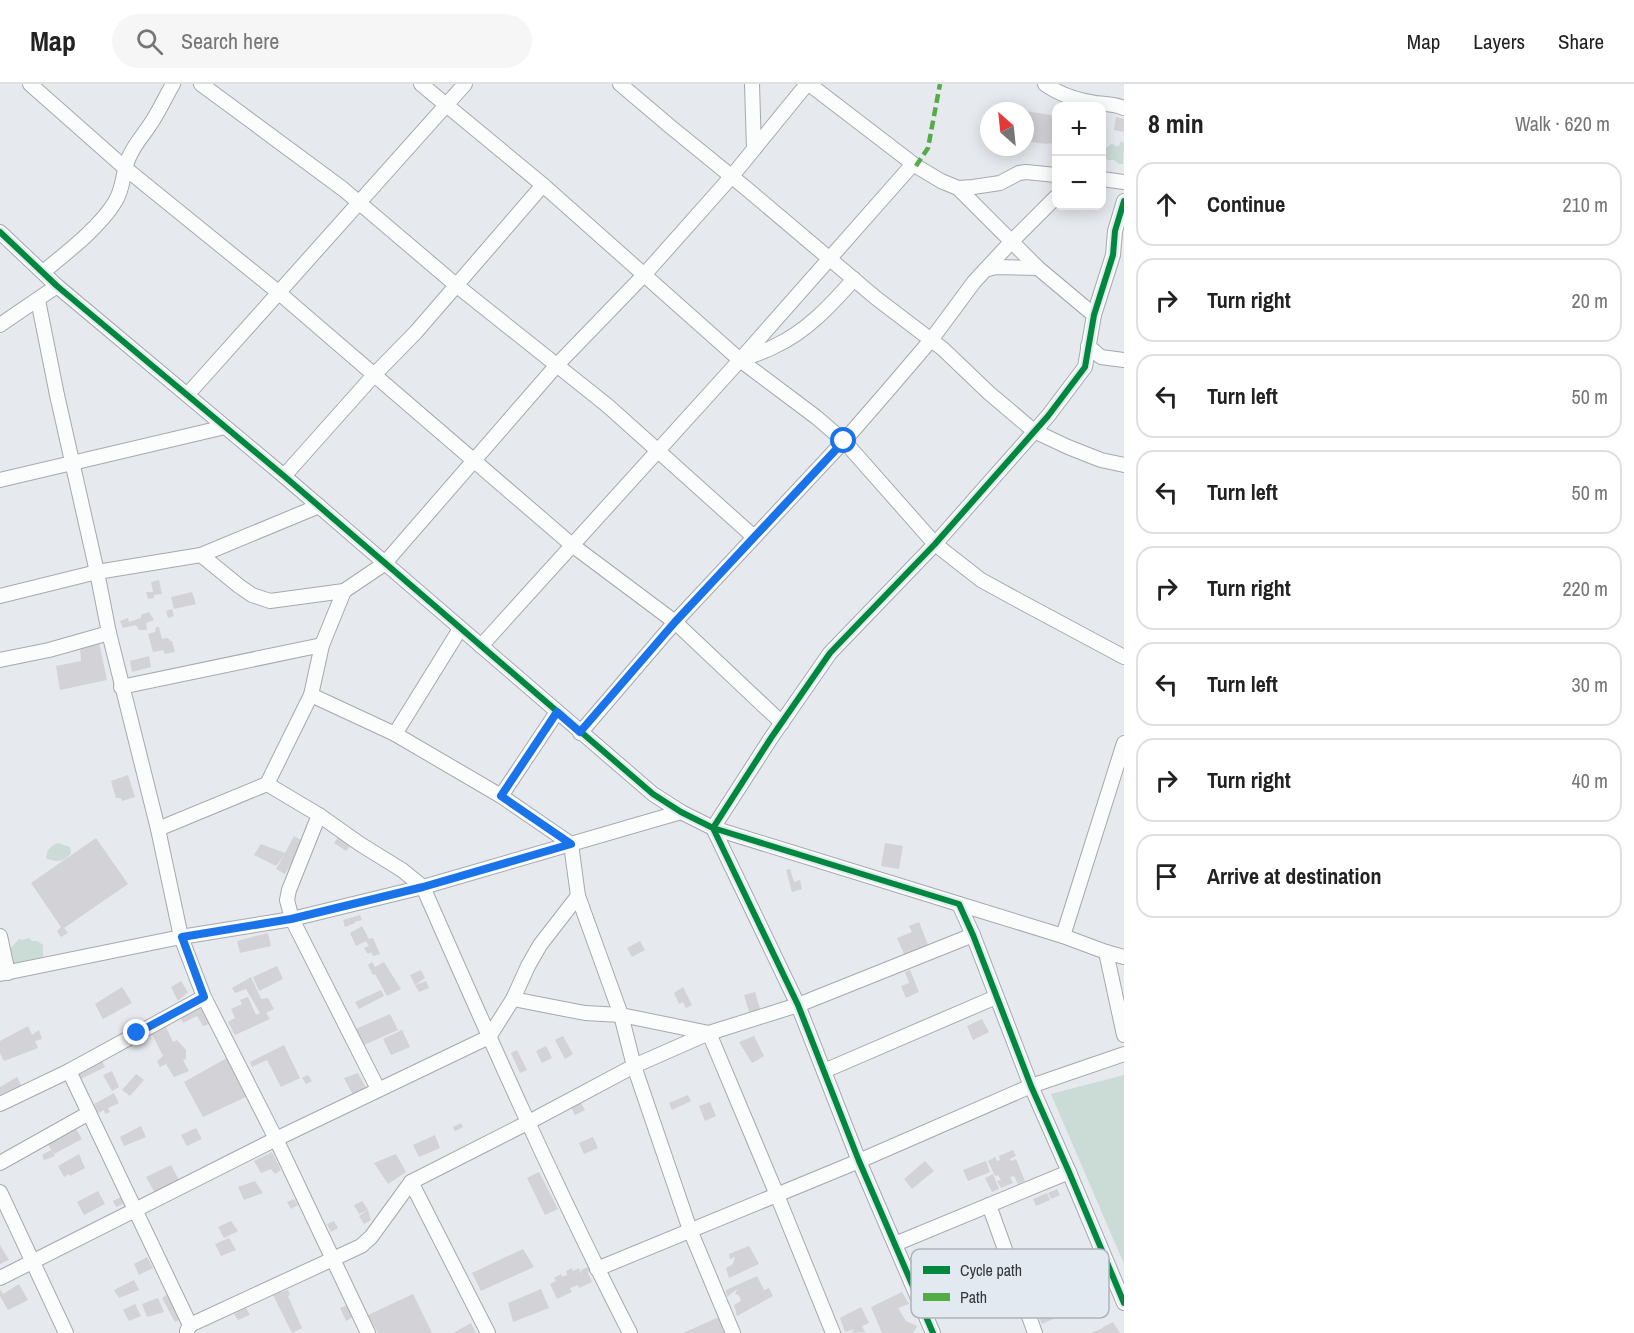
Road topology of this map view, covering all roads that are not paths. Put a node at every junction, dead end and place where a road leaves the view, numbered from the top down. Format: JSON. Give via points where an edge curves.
{"nodes":[{"id":1,"x":30,"y":84,"type":"edge"},
{"id":2,"x":173,"y":84,"type":"edge"},
{"id":3,"x":201,"y":84,"type":"edge"},
{"id":4,"x":421,"y":84,"type":"edge"},
{"id":5,"x":465,"y":84,"type":"edge"},
{"id":6,"x":620,"y":84,"type":"edge"},
{"id":7,"x":752,"y":84,"type":"edge"},
{"id":8,"x":808,"y":84,"type":"edge"},
{"id":9,"x":1045,"y":84,"type":"edge"},
{"id":10,"x":447,"y":104,"type":"junction"},
{"id":11,"x":1124,"y":108,"type":"edge"},
{"id":12,"x":754,"y":149,"type":"junction"},
{"id":13,"x":913,"y":164,"type":"junction"},
{"id":14,"x":125,"y":168,"type":"junction"},
{"id":15,"x":1052,"y":175,"type":"edge"},
{"id":16,"x":732,"y":176,"type":"junction"},
{"id":17,"x":1106,"y":180,"type":"edge"},
{"id":18,"x":1124,"y":182,"type":"edge"},
{"id":19,"x":543,"y":185,"type":"junction"},
{"id":20,"x":958,"y":188,"type":"junction"},
{"id":21,"x":1052,"y":201,"type":"edge"},
{"id":22,"x":1124,"y":201,"type":"edge"},
{"id":23,"x":358,"y":203,"type":"junction"},
{"id":24,"x":0,"y":232,"type":"edge"},
{"id":25,"x":1011,"y":241,"type":"junction"},
{"id":26,"x":829,"y":259,"type":"junction"},
{"id":27,"x":1038,"y":268,"type":"junction"},
{"id":28,"x":985,"y":270,"type":"junction"},
{"id":29,"x":43,"y":272,"type":"junction"},
{"id":30,"x":644,"y":275,"type":"junction"},
{"id":31,"x":854,"y":279,"type":"junction"},
{"id":32,"x":456,"y":285,"type":"junction"},
{"id":33,"x":57,"y":286,"type":"junction"},
{"id":34,"x":278,"y":292,"type":"junction"},
{"id":35,"x":38,"y":300,"type":"junction"},
{"id":36,"x":1094,"y":315,"type":"junction"},
{"id":37,"x":0,"y":326,"type":"edge"},
{"id":38,"x":931,"y":340,"type":"junction"},
{"id":39,"x":1088,"y":346,"type":"junction"},
{"id":40,"x":740,"y":360,"type":"junction"},
{"id":41,"x":1124,"y":360,"type":"edge"},
{"id":42,"x":556,"y":366,"type":"junction"},
{"id":43,"x":375,"y":375,"type":"junction"},
{"id":44,"x":188,"y":394,"type":"junction"},
{"id":45,"x":225,"y":427,"type":"junction"},
{"id":46,"x":1034,"y":430,"type":"junction"},
{"id":47,"x":844,"y":441,"type":"junction"},
{"id":48,"x":657,"y":451,"type":"junction"},
{"id":49,"x":475,"y":462,"type":"junction"},
{"id":50,"x":73,"y":463,"type":"junction"},
{"id":51,"x":1124,"y":465,"type":"edge"},
{"id":52,"x":284,"y":476,"type":"junction"},
{"id":53,"x":0,"y":480,"type":"edge"},
{"id":54,"x":318,"y":506,"type":"junction"},
{"id":55,"x":754,"y":537,"type":"junction"},
{"id":56,"x":935,"y":544,"type":"junction"},
{"id":57,"x":572,"y":545,"type":"junction"},
{"id":58,"x":201,"y":555,"type":"junction"},
{"id":59,"x":384,"y":564,"type":"junction"},
{"id":60,"x":98,"y":572,"type":"junction"},
{"id":61,"x":344,"y":591,"type":"junction"},
{"id":62,"x":0,"y":596,"type":"edge"},
{"id":63,"x":675,"y":622,"type":"junction"},
{"id":64,"x":460,"y":629,"type":"junction"},
{"id":65,"x":109,"y":633,"type":"junction"},
{"id":66,"x":322,"y":645,"type":"junction"},
{"id":67,"x":481,"y":646,"type":"junction"},
{"id":68,"x":1124,"y":657,"type":"edge"},
{"id":69,"x":0,"y":660,"type":"edge"},
{"id":70,"x":121,"y":687,"type":"junction"},
{"id":71,"x":310,"y":695,"type":"junction"},
{"id":72,"x":557,"y":712,"type":"junction"},
{"id":73,"x":782,"y":723,"type":"junction"},
{"id":74,"x":580,"y":732,"type":"junction"},
{"id":75,"x":395,"y":734,"type":"junction"},
{"id":76,"x":1124,"y":743,"type":"edge"},
{"id":77,"x":267,"y":784,"type":"junction"},
{"id":78,"x":501,"y":796,"type":"junction"},
{"id":79,"x":681,"y":812,"type":"junction"},
{"id":80,"x":319,"y":815,"type":"junction"},
{"id":81,"x":713,"y":828,"type":"junction"},
{"id":82,"x":158,"y":829,"type":"junction"},
{"id":83,"x":571,"y":844,"type":"junction"},
{"id":84,"x":423,"y":887,"type":"junction"},
{"id":85,"x":578,"y":896,"type":"junction"},
{"id":86,"x":959,"y":904,"type":"junction"},
{"id":87,"x":291,"y":919,"type":"junction"},
{"id":88,"x":973,"y":935,"type":"junction"},
{"id":89,"x":0,"y":936,"type":"edge"},
{"id":90,"x":1063,"y":936,"type":"junction"},
{"id":91,"x":182,"y":937,"type":"junction"},
{"id":92,"x":1106,"y":952,"type":"junction"},
{"id":93,"x":1124,"y":957,"type":"edge"},
{"id":94,"x":4,"y":973,"type":"edge"},
{"id":95,"x":204,"y":997,"type":"junction"},
{"id":96,"x":996,"y":997,"type":"junction"},
{"id":97,"x":513,"y":999,"type":"junction"},
{"id":98,"x":798,"y":1005,"type":"junction"},
{"id":99,"x":621,"y":1015,"type":"junction"},
{"id":100,"x":709,"y":1033,"type":"junction"},
{"id":101,"x":1124,"y":1035,"type":"edge"},
{"id":102,"x":489,"y":1037,"type":"junction"},
{"id":103,"x":1124,"y":1054,"type":"edge"},
{"id":104,"x":633,"y":1066,"type":"junction"},
{"id":105,"x":69,"y":1071,"type":"junction"},
{"id":106,"x":824,"y":1071,"type":"junction"},
{"id":107,"x":1030,"y":1086,"type":"junction"},
{"id":108,"x":378,"y":1089,"type":"junction"},
{"id":109,"x":0,"y":1104,"type":"edge"},
{"id":110,"x":89,"y":1113,"type":"junction"},
{"id":111,"x":529,"y":1122,"type":"junction"},
{"id":112,"x":276,"y":1139,"type":"junction"},
{"id":113,"x":859,"y":1161,"type":"junction"},
{"id":114,"x":0,"y":1163,"type":"edge"},
{"id":115,"x":1069,"y":1172,"type":"junction"},
{"id":116,"x":411,"y":1182,"type":"junction"},
{"id":117,"x":0,"y":1191,"type":"edge"},
{"id":118,"x":777,"y":1195,"type":"junction"},
{"id":119,"x":989,"y":1205,"type":"junction"},
{"id":120,"x":135,"y":1210,"type":"junction"},
{"id":121,"x":690,"y":1230,"type":"junction"},
{"id":122,"x":895,"y":1244,"type":"junction"},
{"id":123,"x":1005,"y":1249,"type":"edge"},
{"id":124,"x":1101,"y":1249,"type":"edge"},
{"id":125,"x":333,"y":1259,"type":"junction"},
{"id":126,"x":33,"y":1262,"type":"junction"},
{"id":127,"x":1109,"y":1267,"type":"edge"},
{"id":128,"x":597,"y":1269,"type":"junction"},
{"id":129,"x":0,"y":1278,"type":"edge"},
{"id":130,"x":911,"y":1281,"type":"edge"},
{"id":131,"x":1124,"y":1303,"type":"edge"},
{"id":132,"x":927,"y":1318,"type":"edge"},
{"id":133,"x":1030,"y":1318,"type":"edge"},
{"id":134,"x":188,"y":1329,"type":"edge"},
{"id":135,"x":363,"y":1330,"type":"edge"},
{"id":136,"x":66,"y":1333,"type":"edge"},
{"id":137,"x":488,"y":1333,"type":"edge"},
{"id":138,"x":630,"y":1333,"type":"edge"},
{"id":139,"x":733,"y":1333,"type":"edge"},
{"id":140,"x":833,"y":1333,"type":"edge"},
{"id":141,"x":933,"y":1333,"type":"edge"},
{"id":142,"x":1035,"y":1333,"type":"edge"}],
"edges":[{"from":1,"to":14,"type":"street"},
{"from":2,"to":14,"type":"street"},
{"from":3,"to":23,"type":"street"},
{"from":4,"to":10,"type":"street"},
{"from":5,"to":10,"type":"street"},
{"from":6,"to":16,"type":"street"},
{"from":7,"to":12,"type":"street"},
{"from":8,"to":12,"type":"street"},
{"from":8,"to":13,"type":"street"},
{"from":9,"to":11,"type":"street","via":[[1078,100]]},
{"from":10,"to":19,"type":"street"},
{"from":10,"to":23,"type":"street"},
{"from":12,"to":16,"type":"street"},
{"from":13,"to":20,"type":"street"},
{"from":13,"to":26,"type":"street"},
{"from":14,"to":29,"type":"street","via":[[123,188],[115,204]]},
{"from":14,"to":34,"type":"street"},
{"from":15,"to":20,"type":"street","via":[[1026,172],[1000,183]]},
{"from":16,"to":26,"type":"street"},
{"from":16,"to":30,"type":"street"},
{"from":17,"to":18,"type":"street"},
{"from":19,"to":30,"type":"street"},
{"from":19,"to":32,"type":"street"},
{"from":20,"to":25,"type":"street"},
{"from":21,"to":25,"type":"street"},
{"from":22,"to":36,"type":"street","via":[[1114,231],[1113,255]]},
{"from":23,"to":32,"type":"street"},
{"from":23,"to":34,"type":"street"},
{"from":24,"to":29,"type":"street"},
{"from":25,"to":27,"type":"street"},
{"from":25,"to":28,"type":"street"},
{"from":26,"to":31,"type":"street"},
{"from":26,"to":40,"type":"street"},
{"from":27,"to":28,"type":"street"},
{"from":27,"to":36,"type":"street"},
{"from":28,"to":38,"type":"street"},
{"from":29,"to":33,"type":"street"},
{"from":30,"to":40,"type":"street"},
{"from":30,"to":42,"type":"street"},
{"from":31,"to":38,"type":"street"},
{"from":31,"to":40,"type":"street","via":[[827,309],[795,334],[777,346]]},
{"from":32,"to":42,"type":"street"},
{"from":32,"to":43,"type":"street"},
{"from":33,"to":35,"type":"street"},
{"from":33,"to":44,"type":"street"},
{"from":34,"to":43,"type":"street"},
{"from":34,"to":44,"type":"street"},
{"from":35,"to":37,"type":"street"},
{"from":35,"to":50,"type":"street"},
{"from":36,"to":39,"type":"street"},
{"from":38,"to":46,"type":"street"},
{"from":38,"to":47,"type":"street"},
{"from":39,"to":41,"type":"street","via":[[1101,357]]},
{"from":39,"to":46,"type":"street","via":[[1085,368]]},
{"from":40,"to":47,"type":"street"},
{"from":40,"to":48,"type":"street"},
{"from":42,"to":48,"type":"street"},
{"from":42,"to":49,"type":"street"},
{"from":43,"to":49,"type":"street"},
{"from":43,"to":52,"type":"street"},
{"from":44,"to":45,"type":"street"},
{"from":45,"to":50,"type":"street"},
{"from":45,"to":52,"type":"street"},
{"from":46,"to":51,"type":"street","via":[[1101,460]]},
{"from":46,"to":56,"type":"street"},
{"from":47,"to":55,"type":"street"},
{"from":47,"to":56,"type":"street"},
{"from":48,"to":55,"type":"street"},
{"from":48,"to":57,"type":"street"},
{"from":49,"to":57,"type":"street"},
{"from":49,"to":59,"type":"street"},
{"from":50,"to":53,"type":"street"},
{"from":50,"to":60,"type":"street"},
{"from":52,"to":54,"type":"street"},
{"from":54,"to":58,"type":"street"},
{"from":54,"to":59,"type":"street"},
{"from":55,"to":63,"type":"street"},
{"from":56,"to":68,"type":"street","via":[[981,579]]},
{"from":56,"to":73,"type":"street","via":[[830,653]]},
{"from":57,"to":63,"type":"street"},
{"from":57,"to":67,"type":"street"},
{"from":58,"to":60,"type":"street"},
{"from":58,"to":61,"type":"street","via":[[252,595],[270,601]]},
{"from":59,"to":61,"type":"street"},
{"from":59,"to":64,"type":"street"},
{"from":60,"to":62,"type":"street"},
{"from":60,"to":65,"type":"street"},
{"from":61,"to":66,"type":"street"},
{"from":63,"to":73,"type":"street"},
{"from":63,"to":74,"type":"street"},
{"from":64,"to":67,"type":"street"},
{"from":64,"to":75,"type":"street"},
{"from":65,"to":69,"type":"street"},
{"from":65,"to":70,"type":"street"},
{"from":66,"to":70,"type":"street"},
{"from":66,"to":71,"type":"street"},
{"from":67,"to":72,"type":"street"},
{"from":70,"to":82,"type":"street"},
{"from":71,"to":75,"type":"street"},
{"from":71,"to":77,"type":"street"},
{"from":72,"to":74,"type":"street"},
{"from":72,"to":78,"type":"street"},
{"from":73,"to":81,"type":"street"},
{"from":74,"to":79,"type":"street","via":[[653,794]]},
{"from":75,"to":78,"type":"street"},
{"from":76,"to":90,"type":"street"},
{"from":77,"to":80,"type":"street"},
{"from":77,"to":82,"type":"street"},
{"from":78,"to":83,"type":"street"},
{"from":79,"to":81,"type":"street"},
{"from":79,"to":83,"type":"street"},
{"from":80,"to":84,"type":"street"},
{"from":80,"to":87,"type":"street","via":[[289,890]]},
{"from":81,"to":86,"type":"street"},
{"from":81,"to":98,"type":"street"},
{"from":82,"to":91,"type":"street"},
{"from":83,"to":84,"type":"street"},
{"from":83,"to":85,"type":"street"},
{"from":84,"to":87,"type":"street"},
{"from":84,"to":102,"type":"street"},
{"from":85,"to":97,"type":"street","via":[[540,945]]},
{"from":85,"to":99,"type":"street"},
{"from":86,"to":88,"type":"street"},
{"from":86,"to":90,"type":"street"},
{"from":87,"to":91,"type":"street"},
{"from":87,"to":108,"type":"street"},
{"from":88,"to":96,"type":"street"},
{"from":88,"to":98,"type":"street"},
{"from":89,"to":94,"type":"street"},
{"from":90,"to":92,"type":"street"},
{"from":91,"to":94,"type":"street"},
{"from":91,"to":95,"type":"street"},
{"from":92,"to":93,"type":"street"},
{"from":92,"to":101,"type":"street"},
{"from":95,"to":105,"type":"street"},
{"from":95,"to":112,"type":"street"},
{"from":96,"to":106,"type":"street"},
{"from":96,"to":107,"type":"street"},
{"from":97,"to":99,"type":"street","via":[[585,1013]]},
{"from":97,"to":102,"type":"street"},
{"from":98,"to":100,"type":"street"},
{"from":98,"to":106,"type":"street"},
{"from":99,"to":100,"type":"street"},
{"from":99,"to":104,"type":"street"},
{"from":100,"to":104,"type":"street"},
{"from":100,"to":118,"type":"street"},
{"from":102,"to":108,"type":"street"},
{"from":102,"to":111,"type":"street"},
{"from":103,"to":107,"type":"street"},
{"from":104,"to":111,"type":"street"},
{"from":104,"to":121,"type":"street"},
{"from":105,"to":109,"type":"street"},
{"from":105,"to":110,"type":"street"},
{"from":106,"to":113,"type":"street"},
{"from":107,"to":113,"type":"street"},
{"from":107,"to":115,"type":"street"},
{"from":108,"to":112,"type":"street"},
{"from":110,"to":114,"type":"street"},
{"from":110,"to":120,"type":"street"},
{"from":111,"to":116,"type":"street"},
{"from":111,"to":128,"type":"street"},
{"from":112,"to":120,"type":"street"},
{"from":112,"to":125,"type":"street"},
{"from":113,"to":118,"type":"street"},
{"from":113,"to":122,"type":"street"},
{"from":115,"to":119,"type":"street"},
{"from":115,"to":124,"type":"street"},
{"from":116,"to":125,"type":"street","via":[[367,1242]]},
{"from":116,"to":137,"type":"street"},
{"from":117,"to":126,"type":"street"},
{"from":118,"to":121,"type":"street"},
{"from":118,"to":140,"type":"street"},
{"from":119,"to":122,"type":"street"},
{"from":119,"to":123,"type":"street"},
{"from":120,"to":126,"type":"street"},
{"from":120,"to":134,"type":"street"},
{"from":121,"to":128,"type":"street"},
{"from":121,"to":139,"type":"street"},
{"from":122,"to":130,"type":"street"},
{"from":125,"to":134,"type":"street"},
{"from":125,"to":135,"type":"street"},
{"from":126,"to":129,"type":"street"},
{"from":126,"to":136,"type":"street"},
{"from":127,"to":131,"type":"street"},
{"from":128,"to":138,"type":"street"},
{"from":132,"to":141,"type":"street"},
{"from":133,"to":142,"type":"street"}]}
